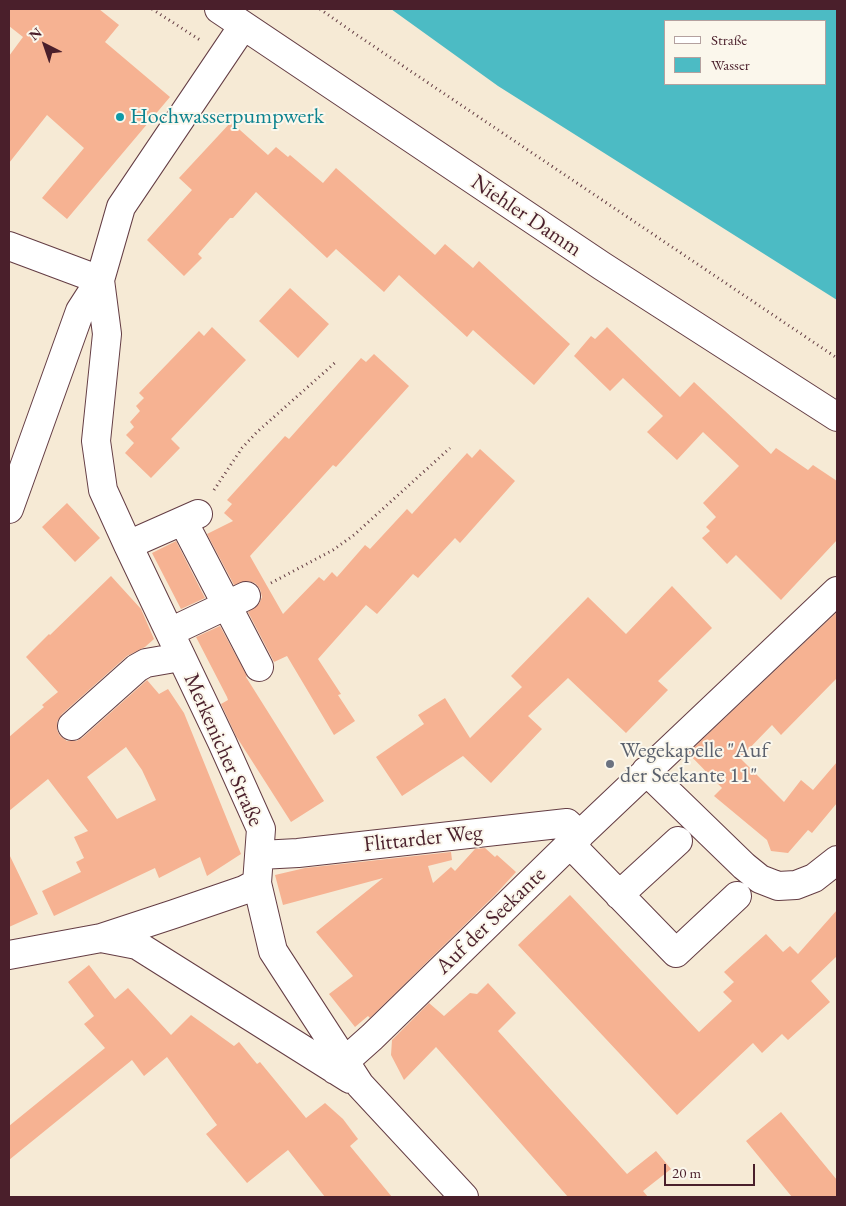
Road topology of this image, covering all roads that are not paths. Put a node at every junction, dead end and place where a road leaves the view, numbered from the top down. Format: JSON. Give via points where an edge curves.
{"nodes":[{"id":1,"x":219,"y":9,"type":"edge"},
{"id":2,"x":243,"y":26,"type":"junction"},
{"id":3,"x":9,"y":246,"type":"edge"},
{"id":4,"x":100,"y":280,"type":"junction"},
{"id":5,"x":837,"y":417,"type":"edge"},
{"id":6,"x":9,"y":509,"type":"edge"},
{"id":7,"x":128,"y":546,"type":"junction"},
{"id":8,"x":837,"y":591,"type":"edge"},
{"id":9,"x":236,"y":601,"type":"junction"},
{"id":10,"x":175,"y":644,"type":"junction"},
{"id":11,"x":258,"y":666,"type":"dead end"},
{"id":12,"x":72,"y":726,"type":"dead end"},
{"id":13,"x":646,"y":771,"type":"junction"},
{"id":14,"x":575,"y":839,"type":"junction"},
{"id":15,"x":678,"y":841,"type":"dead end"},
{"id":16,"x":260,"y":855,"type":"junction"},
{"id":17,"x":837,"y":860,"type":"edge"},
{"id":18,"x":258,"y":883,"type":"junction"},
{"id":19,"x":619,"y":895,"type":"junction"},
{"id":20,"x":737,"y":896,"type":"dead end"},
{"id":21,"x":100,"y":938,"type":"junction"},
{"id":22,"x":9,"y":955,"type":"edge"},
{"id":23,"x":347,"y":1072,"type":"junction"},
{"id":24,"x":464,"y":1197,"type":"edge"}],
"edges":[{"from":1,"to":2,"type":"street","name":"Niehler Damm"},
{"from":2,"to":4,"type":"street","name":"Merkenicher Straße","via":[[121,206]]},
{"from":2,"to":5,"type":"street","name":"Niehler Damm","via":[[602,266]]},
{"from":3,"to":4,"type":"street"},
{"from":4,"to":6,"type":"street","via":[[80,311]]},
{"from":4,"to":7,"type":"street","name":"Merkenicher Straße","via":[[107,334],[96,441],[103,490]]},
{"from":7,"to":9,"type":"street","via":[[190,517]]},
{"from":7,"to":10,"type":"street","name":"Merkenicher Straße"},
{"from":8,"to":13,"type":"street","name":"Auf der Seekante"},
{"from":9,"to":10,"type":"street"},
{"from":9,"to":11,"type":"street"},
{"from":10,"to":12,"type":"street","via":[[169,659],[146,663],[138,668]]},
{"from":10,"to":16,"type":"street","name":"Merkenicher Straße","via":[[261,829]]},
{"from":13,"to":14,"type":"street","name":"Auf der Seekante"},
{"from":13,"to":17,"type":"street","via":[[760,879],[778,886],[796,884],[814,878]]},
{"from":14,"to":16,"type":"street","name":"Flittarder Weg","via":[[567,823]]},
{"from":14,"to":19,"type":"street","name":"Flittarder Weg"},
{"from":14,"to":23,"type":"street","name":"Auf der Seekante"},
{"from":15,"to":19,"type":"street"},
{"from":16,"to":18,"type":"street","name":"Merkenicher Straße"},
{"from":18,"to":21,"type":"street"},
{"from":18,"to":23,"type":"street","name":"Merkenicher Straße","via":[[273,951]]},
{"from":19,"to":20,"type":"street","name":"Flittarder Weg","via":[[676,952]]},
{"from":21,"to":22,"type":"street"},
{"from":21,"to":23,"type":"street","name":"Merkenicher Straße","via":[[137,946]]},
{"from":23,"to":24,"type":"street","name":"Merkenicher Straße"}]}
